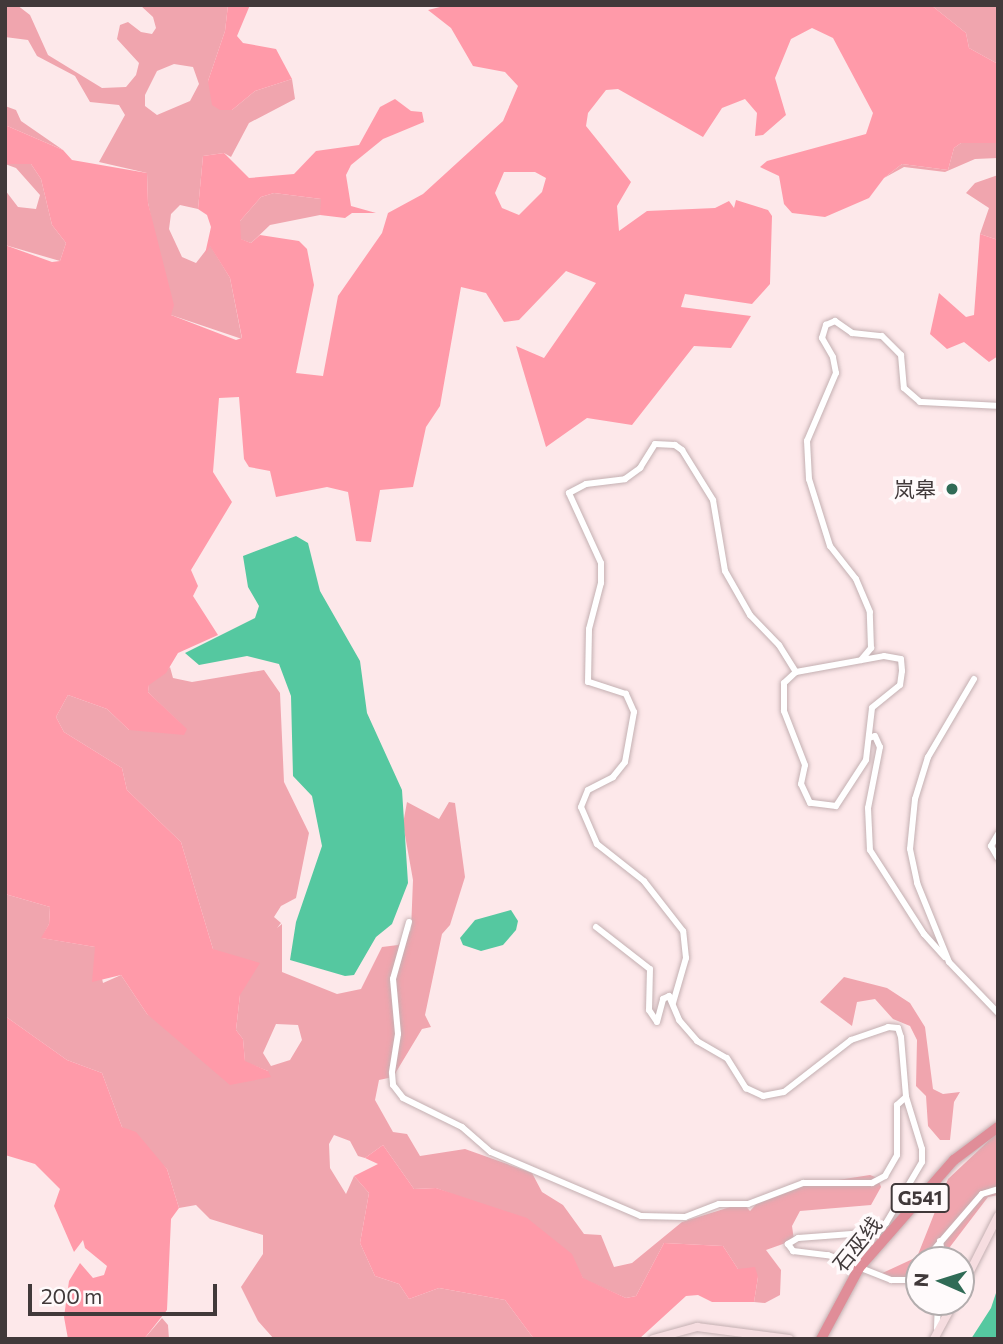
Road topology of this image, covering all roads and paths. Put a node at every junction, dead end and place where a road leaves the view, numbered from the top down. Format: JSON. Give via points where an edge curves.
{"nodes":[{"id":1,"x":998,"y":406,"type":"edge"},
{"id":2,"x":861,"y":660,"type":"junction"},
{"id":3,"x":796,"y":672,"type":"junction"},
{"id":4,"x":974,"y":679,"type":"dead end"},
{"id":5,"x":869,"y":738,"type":"junction"},
{"id":6,"x":998,"y":834,"type":"edge"},
{"id":7,"x":998,"y":858,"type":"edge"},
{"id":8,"x":409,"y":922,"type":"dead end"},
{"id":9,"x":596,"y":927,"type":"dead end"},
{"id":10,"x":949,"y":962,"type":"junction"},
{"id":11,"x":673,"y":1003,"type":"junction"},
{"id":12,"x":998,"y":1013,"type":"edge"},
{"id":13,"x":906,"y":1097,"type":"junction"},
{"id":14,"x":998,"y":1127,"type":"edge"},
{"id":15,"x":998,"y":1189,"type":"edge"},
{"id":16,"x":998,"y":1216,"type":"edge"},
{"id":17,"x":940,"y":1241,"type":"junction"},
{"id":18,"x":936,"y":1246,"type":"edge"},
{"id":19,"x":941,"y":1246,"type":"edge"},
{"id":20,"x":975,"y":1261,"type":"edge"},
{"id":21,"x":859,"y":1268,"type":"junction"},
{"id":22,"x":905,"y":1280,"type":"edge"},
{"id":23,"x":939,"y":1316,"type":"edge"},
{"id":24,"x":946,"y":1316,"type":"edge"},
{"id":25,"x":653,"y":1339,"type":"edge"},
{"id":26,"x":789,"y":1339,"type":"edge"},
{"id":27,"x":821,"y":1339,"type":"edge"},
{"id":28,"x":933,"y":1339,"type":"edge"}],
"edges":[{"from":1,"to":2,"type":"street","via":[[920,402],[904,388],[901,355],[881,336],[852,333],[835,321],[827,324],[822,338],[834,357],[836,373],[807,441],[809,479],[830,546],[856,579],[870,612],[871,648]]},
{"from":2,"to":3,"type":"street"},
{"from":2,"to":5,"type":"street","via":[[901,659],[900,685],[873,708]]},
{"from":3,"to":5,"type":"street","via":[[784,683],[782,698],[805,765],[802,784],[810,803],[826,808],[845,799],[866,760]]},
{"from":3,"to":11,"type":"street","via":[[779,645],[750,615],[725,571],[713,500],[682,450],[665,442],[655,444],[640,468],[625,479],[586,484],[569,494],[601,563],[601,583],[589,629],[588,682],[626,694],[634,712],[625,762],[613,777],[588,790],[581,807],[597,844],[644,881],[683,931],[686,958]]},
{"from":4,"to":10,"type":"street","via":[[929,757],[915,799],[910,849],[917,883]]},
{"from":5,"to":10,"type":"street","via":[[875,736],[880,747],[868,808],[870,850],[924,934]]},
{"from":6,"to":7,"type":"street","via":[[991,846]]},
{"from":8,"to":13,"type":"street","via":[[393,979],[398,1034],[393,1085],[403,1098],[462,1127],[491,1152],[641,1216],[685,1217],[719,1204],[748,1204],[803,1183],[872,1182],[885,1176],[897,1155],[901,1130],[897,1105]]},
{"from":9,"to":11,"type":"street","via":[[650,969],[649,1010],[657,1022],[663,999],[669,996]]},
{"from":10,"to":12,"type":"street"},
{"from":11,"to":13,"type":"street","via":[[679,1020],[697,1041],[727,1058],[746,1088],[763,1096],[784,1092],[851,1040],[898,1028]]},
{"from":13,"to":21,"type":"street","via":[[922,1162],[886,1223],[878,1231],[798,1238],[788,1244],[793,1251],[828,1255]]},
{"from":14,"to":21,"type":"highway","name":"石巫线","number":"G541","via":[[954,1160]]},
{"from":15,"to":17,"type":"street","via":[[982,1194]]},
{"from":16,"to":20,"type":"street"},
{"from":17,"to":18,"type":"street"},
{"from":17,"to":19,"type":"street"},
{"from":21,"to":22,"type":"street","via":[[891,1280]]},
{"from":21,"to":27,"type":"highway","name":"石巫线","number":"G541"},
{"from":23,"to":28,"type":"street"},
{"from":24,"to":28,"type":"street"},
{"from":25,"to":26,"type":"street","via":[[697,1327]]}]}
